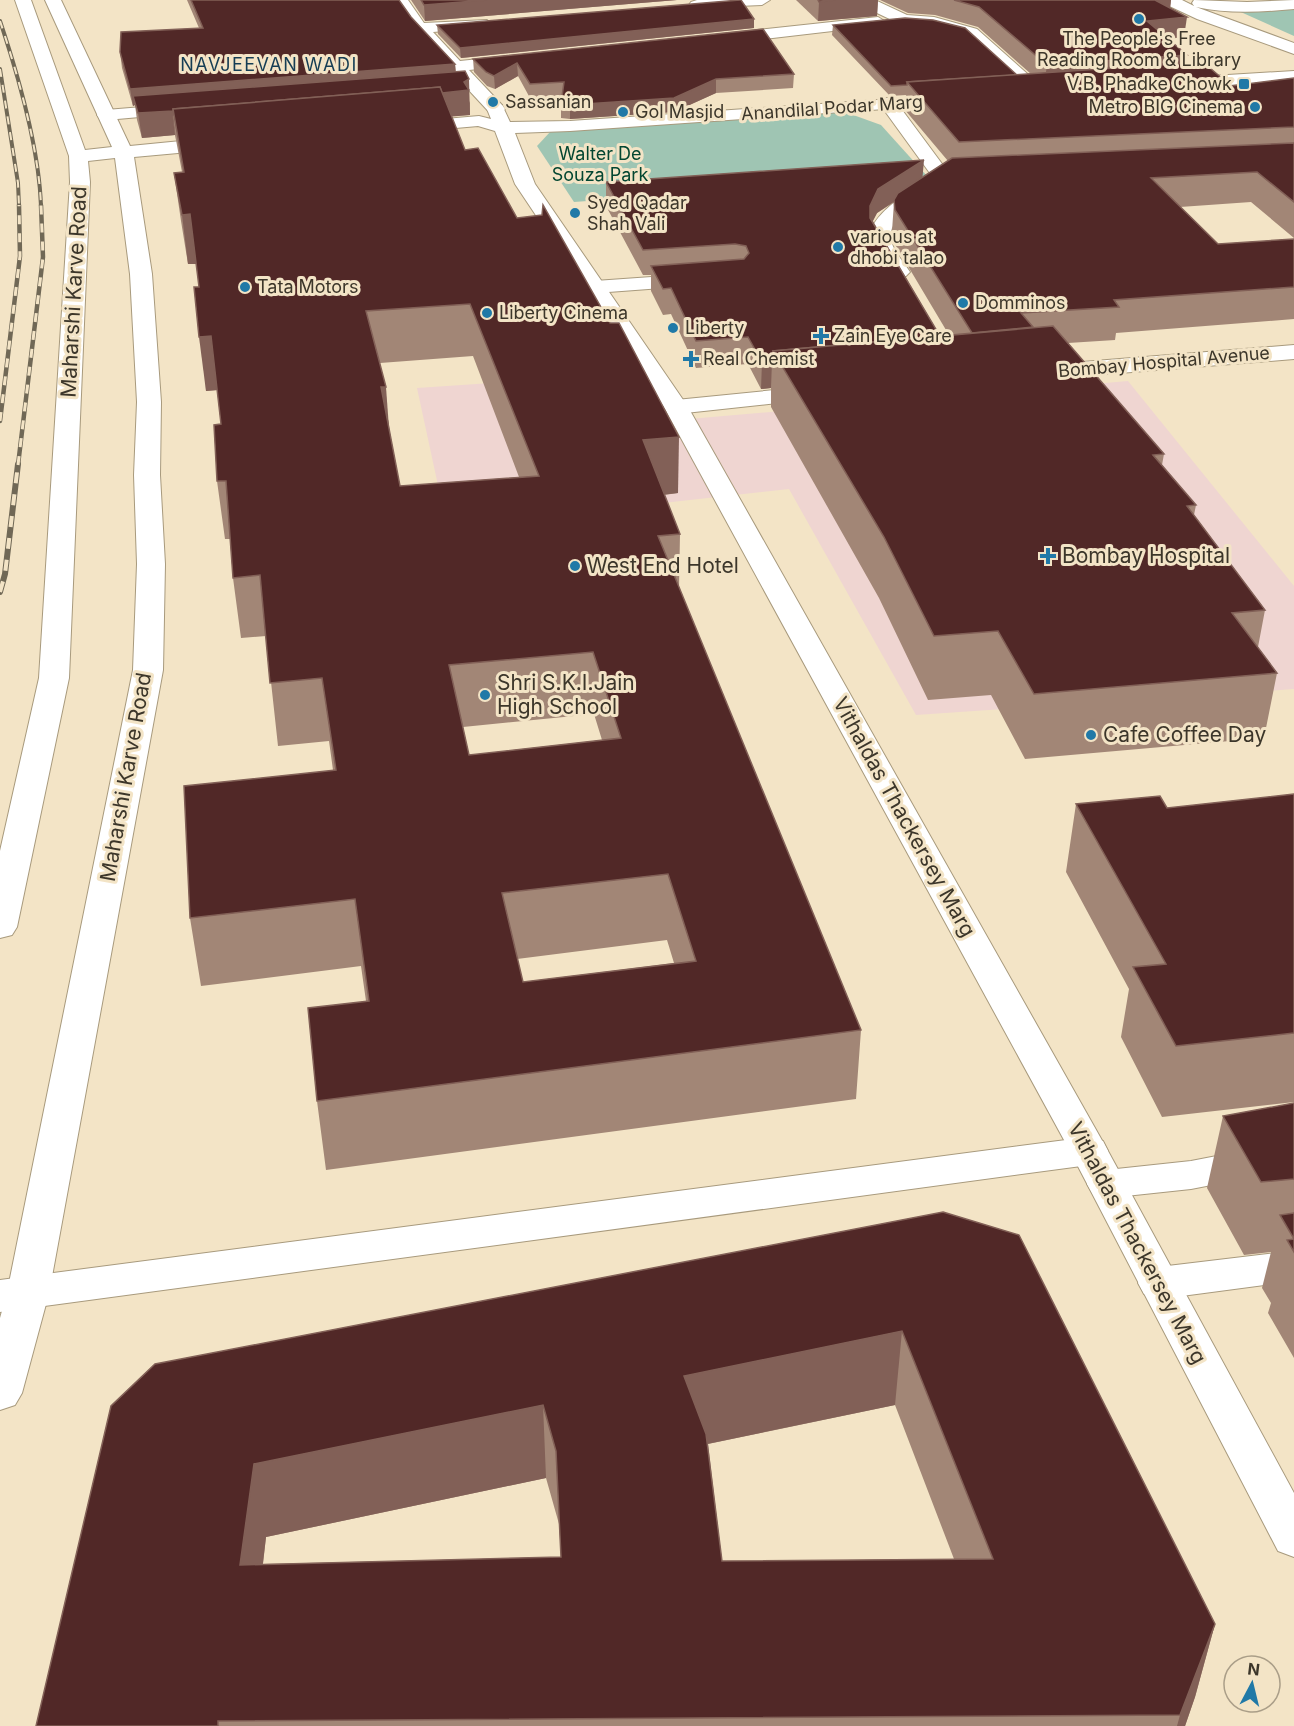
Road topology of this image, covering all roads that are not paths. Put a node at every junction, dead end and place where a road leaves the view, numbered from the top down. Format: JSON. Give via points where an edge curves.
{"nodes":[{"id":1,"x":23,"y":0,"type":"edge"},
{"id":2,"x":53,"y":0,"type":"edge"},
{"id":3,"x":400,"y":0,"type":"edge"},
{"id":4,"x":762,"y":0,"type":"edge"},
{"id":5,"x":1169,"y":0,"type":"edge"},
{"id":6,"x":1189,"y":0,"type":"edge"},
{"id":7,"x":908,"y":1,"type":"edge"},
{"id":8,"x":867,"y":2,"type":"edge"},
{"id":9,"x":1294,"y":4,"type":"edge"},
{"id":10,"x":680,"y":7,"type":"edge"},
{"id":11,"x":1203,"y":16,"type":"junction"},
{"id":12,"x":904,"y":20,"type":"junction"},
{"id":13,"x":502,"y":21,"type":"edge"},
{"id":14,"x":420,"y":28,"type":"junction"},
{"id":15,"x":704,"y":40,"type":"edge"},
{"id":16,"x":1231,"y":44,"type":"dead end"},
{"id":17,"x":1294,"y":49,"type":"edge"},
{"id":18,"x":538,"y":57,"type":"edge"},
{"id":19,"x":1224,"y":63,"type":"dead end"},
{"id":20,"x":1294,"y":65,"type":"edge"},
{"id":21,"x":456,"y":66,"type":"junction"},
{"id":22,"x":1197,"y":72,"type":"junction"},
{"id":23,"x":1294,"y":76,"type":"edge"},
{"id":24,"x":475,"y":86,"type":"junction"},
{"id":25,"x":451,"y":87,"type":"edge"},
{"id":26,"x":1035,"y":89,"type":"edge"},
{"id":27,"x":743,"y":97,"type":"dead end"},
{"id":28,"x":888,"y":104,"type":"junction"},
{"id":29,"x":201,"y":107,"type":"edge"},
{"id":30,"x":106,"y":115,"type":"junction"},
{"id":31,"x":499,"y":116,"type":"junction"},
{"id":32,"x":389,"y":129,"type":"edge"},
{"id":33,"x":240,"y":142,"type":"edge"},
{"id":34,"x":124,"y":152,"type":"junction"},
{"id":35,"x":78,"y":156,"type":"junction"},
{"id":36,"x":967,"y":179,"type":"edge"},
{"id":37,"x":944,"y":180,"type":"junction"},
{"id":38,"x":713,"y":279,"type":"edge"},
{"id":39,"x":594,"y":287,"type":"junction"},
{"id":40,"x":909,"y":289,"type":"edge"},
{"id":41,"x":1294,"y":352,"type":"edge"},
{"id":42,"x":1019,"y":374,"type":"edge"},
{"id":43,"x":842,"y":390,"type":"edge"},
{"id":44,"x":676,"y":406,"type":"junction"},
{"id":45,"x":0,"y":927,"type":"edge"},
{"id":46,"x":1294,"y":1155,"type":"edge"},
{"id":47,"x":1098,"y":1168,"type":"junction"},
{"id":48,"x":1294,"y":1266,"type":"edge"},
{"id":49,"x":1159,"y":1283,"type":"junction"},
{"id":50,"x":14,"y":1295,"type":"edge"},
{"id":51,"x":0,"y":1393,"type":"edge"},
{"id":52,"x":1294,"y":1537,"type":"edge"}],
"edges":[{"from":1,"to":35,"type":"street","name":"Maharshi Karve Road"},
{"from":2,"to":30,"type":"street","name":"Maharshi Karve Road"},
{"from":3,"to":14,"type":"street"},
{"from":4,"to":10,"type":"street"},
{"from":5,"to":11,"type":"street"},
{"from":6,"to":9,"type":"street","via":[[1228,7]]},
{"from":7,"to":8,"type":"street"},
{"from":8,"to":12,"type":"street"},
{"from":11,"to":16,"type":"street"},
{"from":11,"to":17,"type":"street"},
{"from":12,"to":15,"type":"street"},
{"from":12,"to":26,"type":"street","via":[[934,22],[970,32]]},
{"from":13,"to":14,"type":"street"},
{"from":14,"to":21,"type":"street"},
{"from":18,"to":21,"type":"street"},
{"from":19,"to":22,"type":"street"},
{"from":20,"to":22,"type":"street"},
{"from":21,"to":24,"type":"street"},
{"from":22,"to":23,"type":"street","via":[[1161,79]]},
{"from":24,"to":25,"type":"street"},
{"from":24,"to":31,"type":"street"},
{"from":27,"to":28,"type":"street","name":"Anandilal Podar Marg","via":[[967,93]]},
{"from":28,"to":31,"type":"street","name":"Anandilal Podar Marg"},
{"from":28,"to":37,"type":"street"},
{"from":29,"to":30,"type":"street"},
{"from":30,"to":34,"type":"street","name":"Maharshi Karve Road"},
{"from":31,"to":32,"type":"street","name":"Anandilal Podar Marg"},
{"from":31,"to":39,"type":"street","name":"Vithaldas Thackersey Marg","via":[[525,184]]},
{"from":33,"to":34,"type":"street"},
{"from":34,"to":35,"type":"street","name":"Maharshi Karve Road"},
{"from":34,"to":50,"type":"street","name":"Maharshi Karve Road","via":[[141,274],[148,402],[148,670]]},
{"from":35,"to":45,"type":"street","name":"Maharshi Karve Road","via":[[80,182],[54,678]]},
{"from":36,"to":37,"type":"street"},
{"from":37,"to":40,"type":"street","via":[[885,219],[880,231],[881,242]]},
{"from":38,"to":39,"type":"street"},
{"from":39,"to":44,"type":"street","name":"Vithaldas Thackersey Marg"},
{"from":41,"to":42,"type":"street","name":"Bombay Hospital Avenue"},
{"from":43,"to":44,"type":"street"},
{"from":44,"to":47,"type":"street","name":"Vithaldas Thackersey Marg"},
{"from":46,"to":47,"type":"street","via":[[1191,1175]]},
{"from":47,"to":49,"type":"street","name":"Vithaldas Thackersey Marg"},
{"from":47,"to":50,"type":"street"},
{"from":48,"to":49,"type":"street"},
{"from":49,"to":52,"type":"street","name":"Vithaldas Thackersey Marg"},
{"from":50,"to":51,"type":"street","name":"Maharshi Karve Road"}]}
